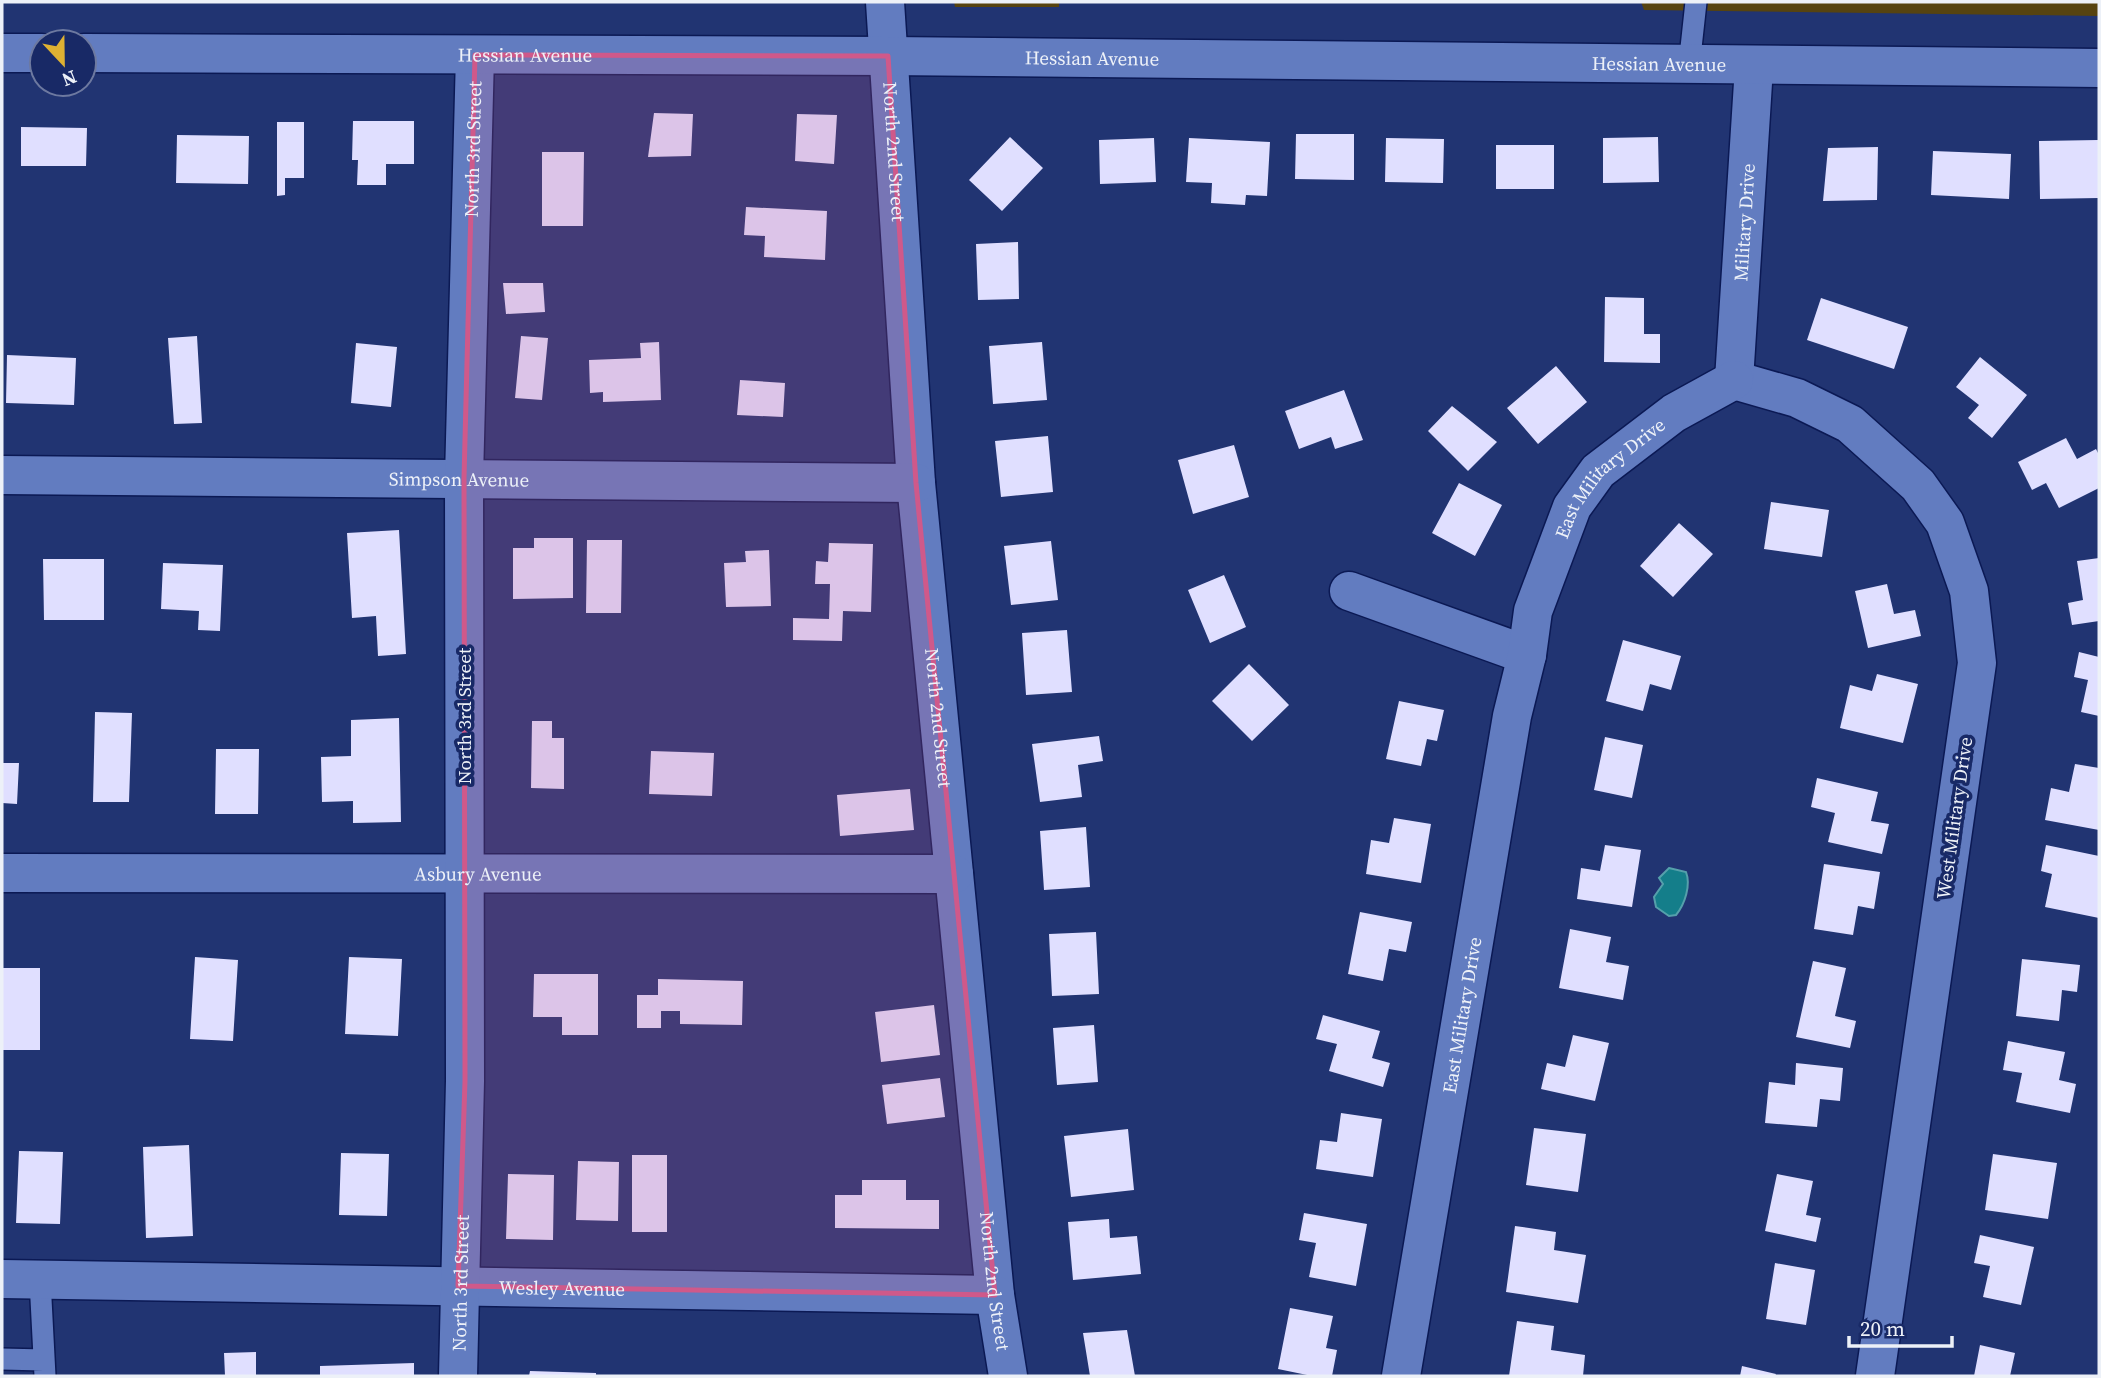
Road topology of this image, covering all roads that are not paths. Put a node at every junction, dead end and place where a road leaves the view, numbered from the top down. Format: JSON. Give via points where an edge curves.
{"nodes":[{"id":1,"x":885,"y":2,"type":"edge"},
{"id":2,"x":1696,"y":2,"type":"edge"},
{"id":3,"x":2,"y":53,"type":"edge"},
{"id":4,"x":28,"y":53,"type":"edge"},
{"id":5,"x":98,"y":53,"type":"edge"},
{"id":6,"x":475,"y":55,"type":"junction"},
{"id":7,"x":888,"y":57,"type":"junction"},
{"id":8,"x":1689,"y":66,"type":"junction"},
{"id":9,"x":1754,"y":66,"type":"junction"},
{"id":10,"x":2099,"y":68,"type":"edge"},
{"id":11,"x":1734,"y":380,"type":"junction"},
{"id":12,"x":2,"y":475,"type":"edge"},
{"id":13,"x":464,"y":478,"type":"junction"},
{"id":14,"x":916,"y":483,"type":"junction"},
{"id":15,"x":1349,"y":591,"type":"dead end"},
{"id":16,"x":1527,"y":655,"type":"junction"},
{"id":17,"x":2,"y":873,"type":"edge"},
{"id":18,"x":464,"y":874,"type":"junction"},
{"id":19,"x":954,"y":874,"type":"junction"},
{"id":20,"x":2,"y":1279,"type":"edge"},
{"id":21,"x":40,"y":1280,"type":"junction"},
{"id":22,"x":458,"y":1286,"type":"junction"},
{"id":23,"x":995,"y":1295,"type":"junction"},
{"id":24,"x":2,"y":1359,"type":"edge"},
{"id":25,"x":45,"y":1368,"type":"edge"},
{"id":26,"x":458,"y":1376,"type":"edge"},
{"id":27,"x":1008,"y":1376,"type":"edge"},
{"id":28,"x":1401,"y":1376,"type":"edge"},
{"id":29,"x":1875,"y":1376,"type":"edge"}],
"edges":[{"from":1,"to":7,"type":"street","name":"North 2nd Street"},
{"from":2,"to":8,"type":"lane"},
{"from":3,"to":4,"type":"street"},
{"from":5,"to":6,"type":"street","name":"Hessian Avenue"},
{"from":6,"to":7,"type":"street","name":"Hessian Avenue"},
{"from":6,"to":13,"type":"street","name":"North 3rd Street"},
{"from":7,"to":8,"type":"street","name":"Hessian Avenue"},
{"from":7,"to":14,"type":"street","name":"North 2nd Street"},
{"from":8,"to":9,"type":"street","name":"Hessian Avenue"},
{"from":9,"to":10,"type":"street","name":"Hessian Avenue"},
{"from":9,"to":11,"type":"street","name":"Military Drive"},
{"from":11,"to":16,"type":"street","name":"East Military Drive","via":[[1674,412],[1598,471],[1572,507],[1534,611]]},
{"from":11,"to":29,"type":"street","name":"West Military Drive","via":[[1797,398],[1850,424],[1917,485],[1945,523],[1969,592],[1977,663]]},
{"from":12,"to":13,"type":"street","name":"Simpson Avenue"},
{"from":13,"to":14,"type":"street","name":"Simpson Avenue"},
{"from":13,"to":18,"type":"street","name":"North 3rd Street"},
{"from":14,"to":19,"type":"street","name":"North 2nd Street"},
{"from":15,"to":16,"type":"street"},
{"from":16,"to":28,"type":"street","name":"East Military Drive","via":[[1510,730]]},
{"from":17,"to":18,"type":"street","name":"Asbury Avenue"},
{"from":18,"to":19,"type":"street","name":"Asbury Avenue"},
{"from":18,"to":22,"type":"street","name":"North 3rd Street"},
{"from":19,"to":23,"type":"street","name":"North 2nd Street"},
{"from":20,"to":21,"type":"street","name":"Wesley Avenue"},
{"from":21,"to":22,"type":"street","name":"Wesley Avenue"},
{"from":21,"to":25,"type":"lane"},
{"from":22,"to":23,"type":"street","name":"Wesley Avenue"},
{"from":22,"to":26,"type":"street","name":"North 3rd Street"},
{"from":23,"to":27,"type":"street","name":"North 2nd Street"},
{"from":24,"to":25,"type":"lane"}]}
